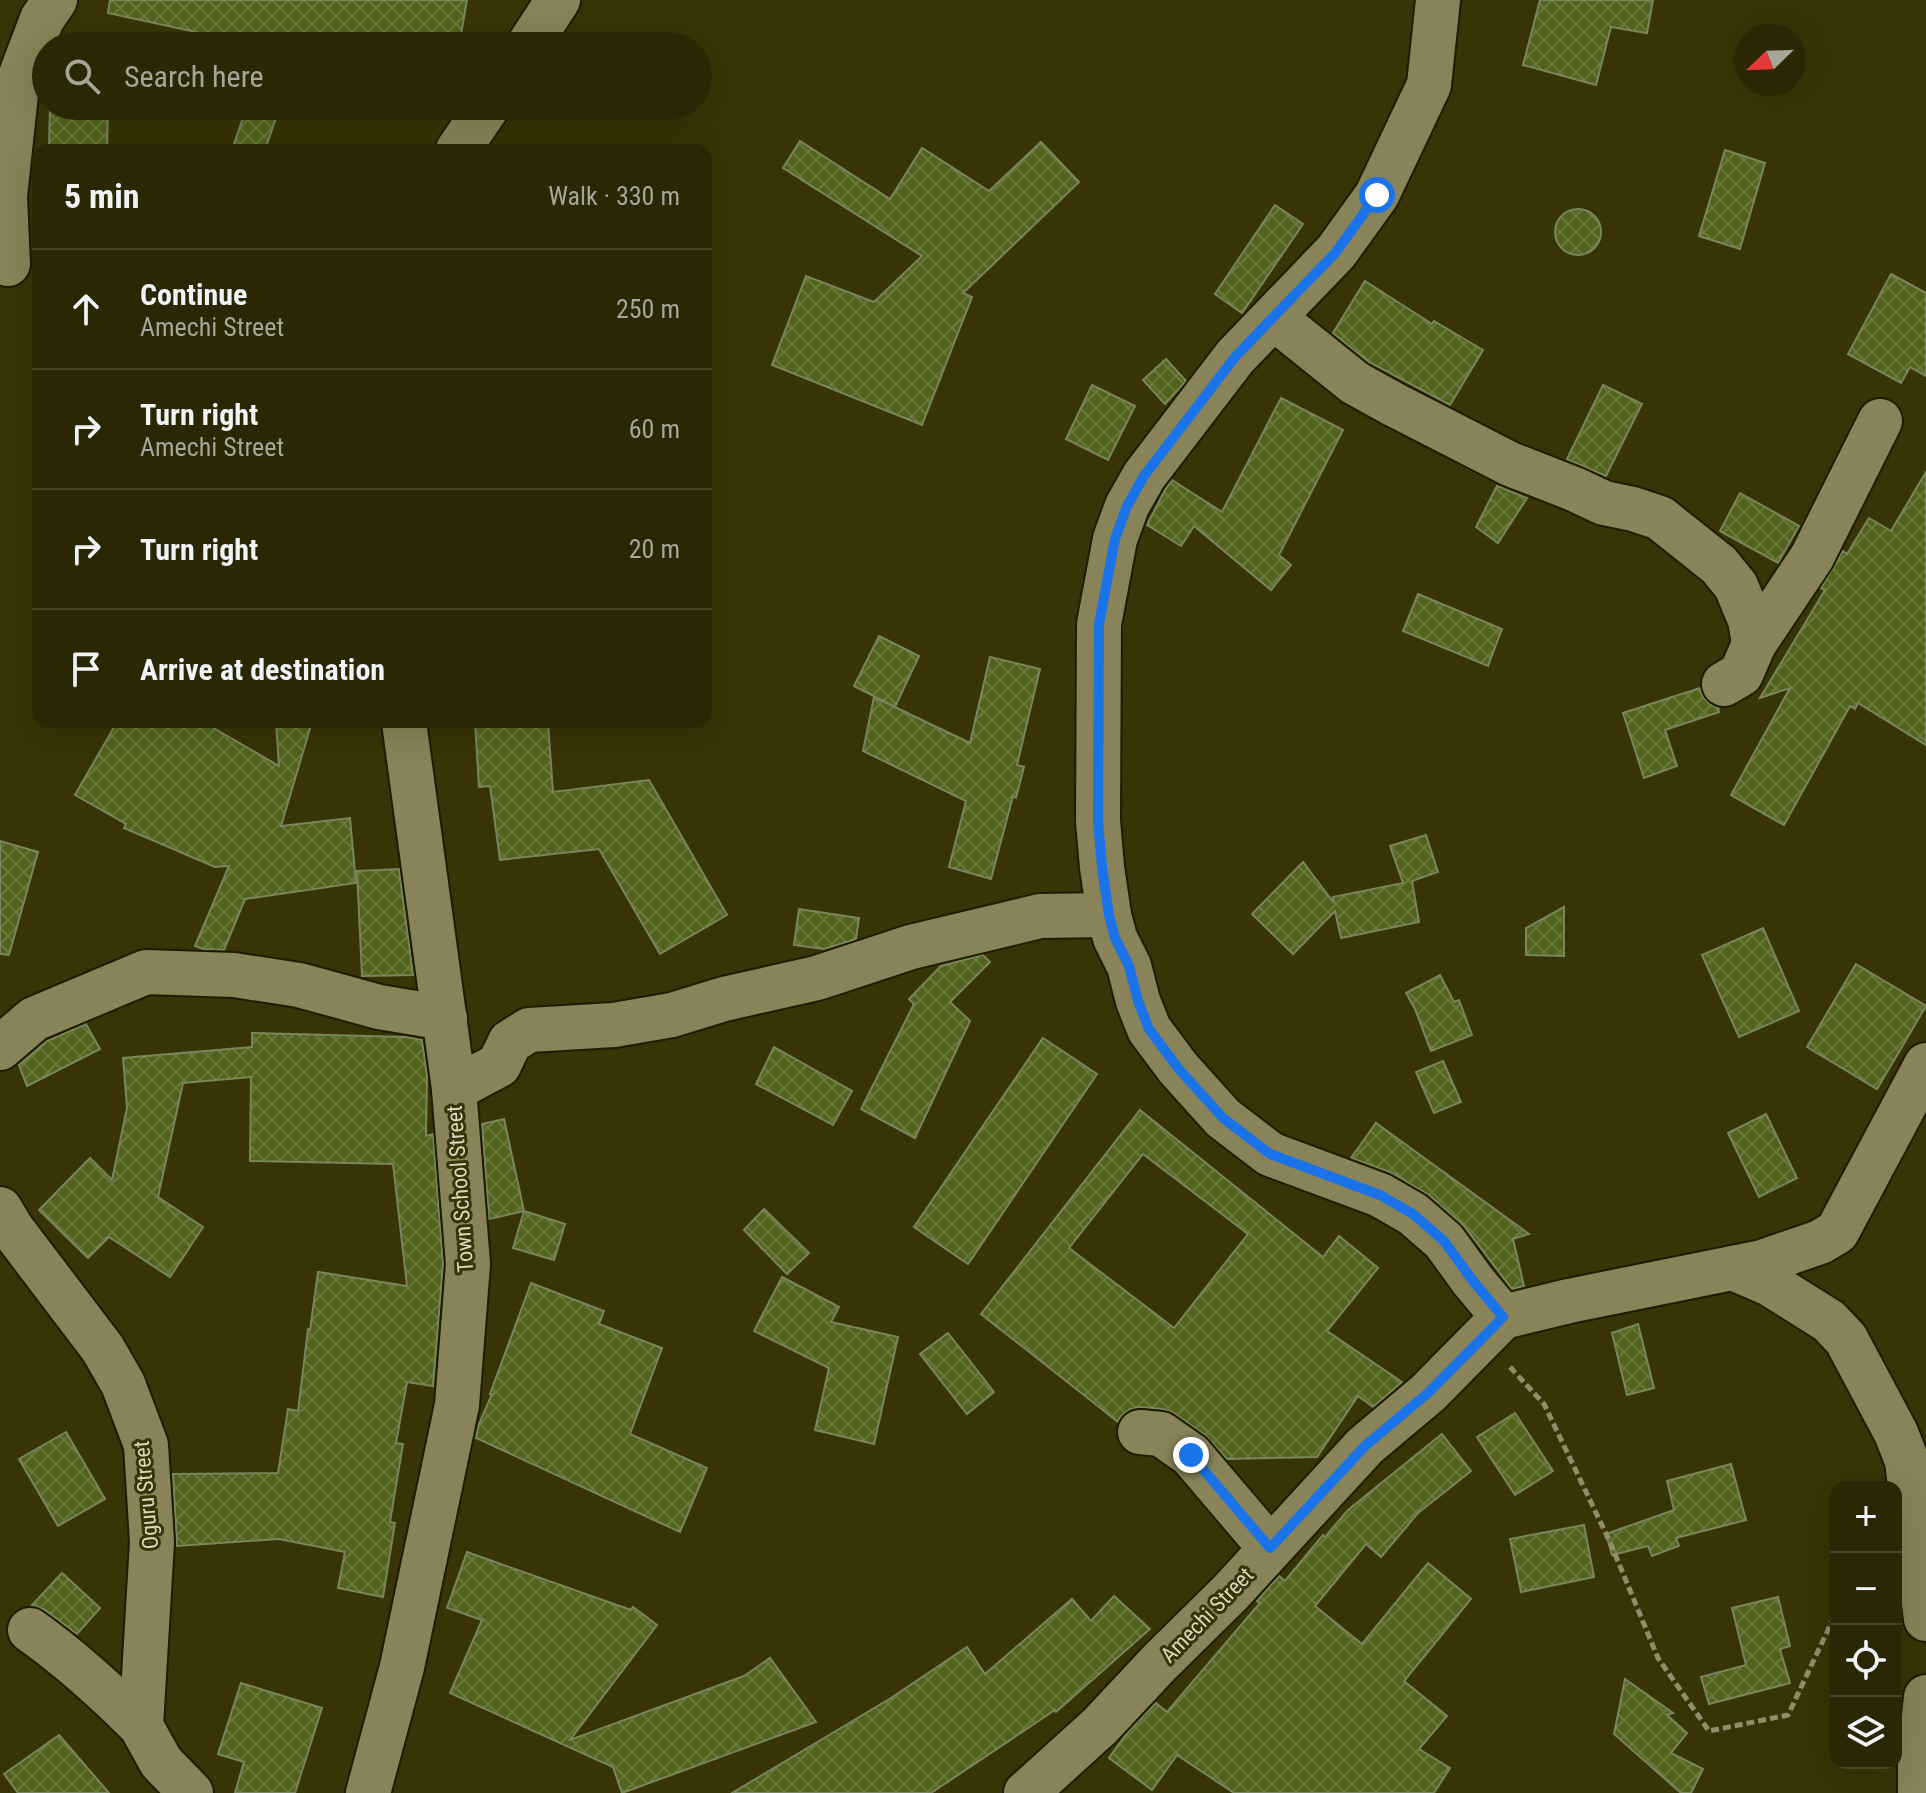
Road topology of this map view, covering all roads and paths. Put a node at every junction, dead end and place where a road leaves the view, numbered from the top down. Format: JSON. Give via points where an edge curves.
{"nodes":[{"id":1,"x":55,"y":0,"type":"edge"},
{"id":2,"x":1438,"y":0,"type":"edge"},
{"id":3,"x":553,"y":2,"type":"edge"},
{"id":4,"x":37,"y":32,"type":"edge"},
{"id":5,"x":536,"y":32,"type":"edge"},
{"id":6,"x":32,"y":45,"type":"edge"},
{"id":7,"x":478,"y":120,"type":"edge"},
{"id":8,"x":462,"y":144,"type":"edge"},
{"id":9,"x":15,"y":264,"type":"edge"},
{"id":10,"x":1274,"y":318,"type":"junction"},
{"id":11,"x":1880,"y":421,"type":"dead end"},
{"id":12,"x":1754,"y":644,"type":"junction"},
{"id":13,"x":1724,"y":684,"type":"dead end"},
{"id":14,"x":405,"y":728,"type":"edge"},
{"id":15,"x":1109,"y":915,"type":"junction"},
{"id":16,"x":445,"y":1018,"type":"junction"},
{"id":17,"x":0,"y":1048,"type":"edge"},
{"id":18,"x":1926,"y":1065,"type":"edge"},
{"id":19,"x":454,"y":1089,"type":"junction"},
{"id":20,"x":1915,"y":1112,"type":"edge"},
{"id":21,"x":0,"y":1209,"type":"edge"},
{"id":22,"x":1733,"y":1268,"type":"junction"},
{"id":23,"x":1492,"y":1326,"type":"junction"},
{"id":24,"x":1140,"y":1432,"type":"dead end"},
{"id":25,"x":1270,"y":1548,"type":"junction"},
{"id":26,"x":1926,"y":1619,"type":"edge"},
{"id":27,"x":1830,"y":1625,"type":"edge"},
{"id":28,"x":30,"y":1630,"type":"dead end"},
{"id":29,"x":1926,"y":1697,"type":"edge"},
{"id":30,"x":141,"y":1726,"type":"junction"},
{"id":31,"x":191,"y":1793,"type":"edge"},
{"id":32,"x":368,"y":1793,"type":"edge"},
{"id":33,"x":1026,"y":1793,"type":"edge"},
{"id":34,"x":1920,"y":1793,"type":"edge"}],
"edges":[{"from":1,"to":4,"type":"street"},
{"from":2,"to":10,"type":"street","via":[[1429,85],[1377,195],[1336,252]]},
{"from":3,"to":5,"type":"street"},
{"from":6,"to":9,"type":"street","via":[[17,85],[5,196]]},
{"from":7,"to":8,"type":"street"},
{"from":10,"to":12,"type":"street","via":[[1355,383],[1393,404],[1510,464],[1604,503],[1660,518],[1719,565],[1736,586]]},
{"from":10,"to":15,"type":"street","via":[[1235,357],[1144,476],[1115,539],[1099,624],[1098,821]]},
{"from":11,"to":12,"type":"street","via":[[1812,557]]},
{"from":12,"to":13,"type":"street","via":[[1741,674]]},
{"from":14,"to":16,"type":"street","name":"Town School Street"},
{"from":15,"to":19,"type":"street","via":[[1040,916],[672,1015],[529,1030],[510,1042],[499,1065]]},
{"from":15,"to":23,"type":"street","via":[[1149,1029],[1223,1118],[1270,1154],[1380,1195],[1413,1214],[1444,1241],[1473,1281]]},
{"from":16,"to":17,"type":"street","via":[[234,975],[146,972],[34,1019]]},
{"from":16,"to":19,"type":"street","name":"Town School Street"},
{"from":18,"to":20,"type":"street"},
{"from":19,"to":32,"type":"street","name":"Town School Street","via":[[468,1264],[457,1405],[402,1667]]},
{"from":20,"to":22,"type":"street","via":[[1837,1232]]},
{"from":21,"to":30,"type":"street","name":"Oguru Street","via":[[103,1349],[146,1445],[152,1542]]},
{"from":22,"to":23,"type":"street","via":[[1569,1301]]},
{"from":22,"to":26,"type":"street","via":[[1829,1321],[1846,1339],[1907,1461]]},
{"from":23,"to":25,"type":"street","name":"Amechi Street","via":[[1428,1393],[1365,1446]]},
{"from":23,"to":27,"type":"path","via":[[1544,1404],[1658,1658],[1709,1731],[1788,1715]]},
{"from":24,"to":25,"type":"street","via":[[1161,1434],[1191,1455]]},
{"from":25,"to":33,"type":"street","name":"Amechi Street","via":[[1100,1726]]},
{"from":28,"to":30,"type":"street"},
{"from":29,"to":34,"type":"street"},
{"from":30,"to":31,"type":"street","via":[[161,1762]]}]}
